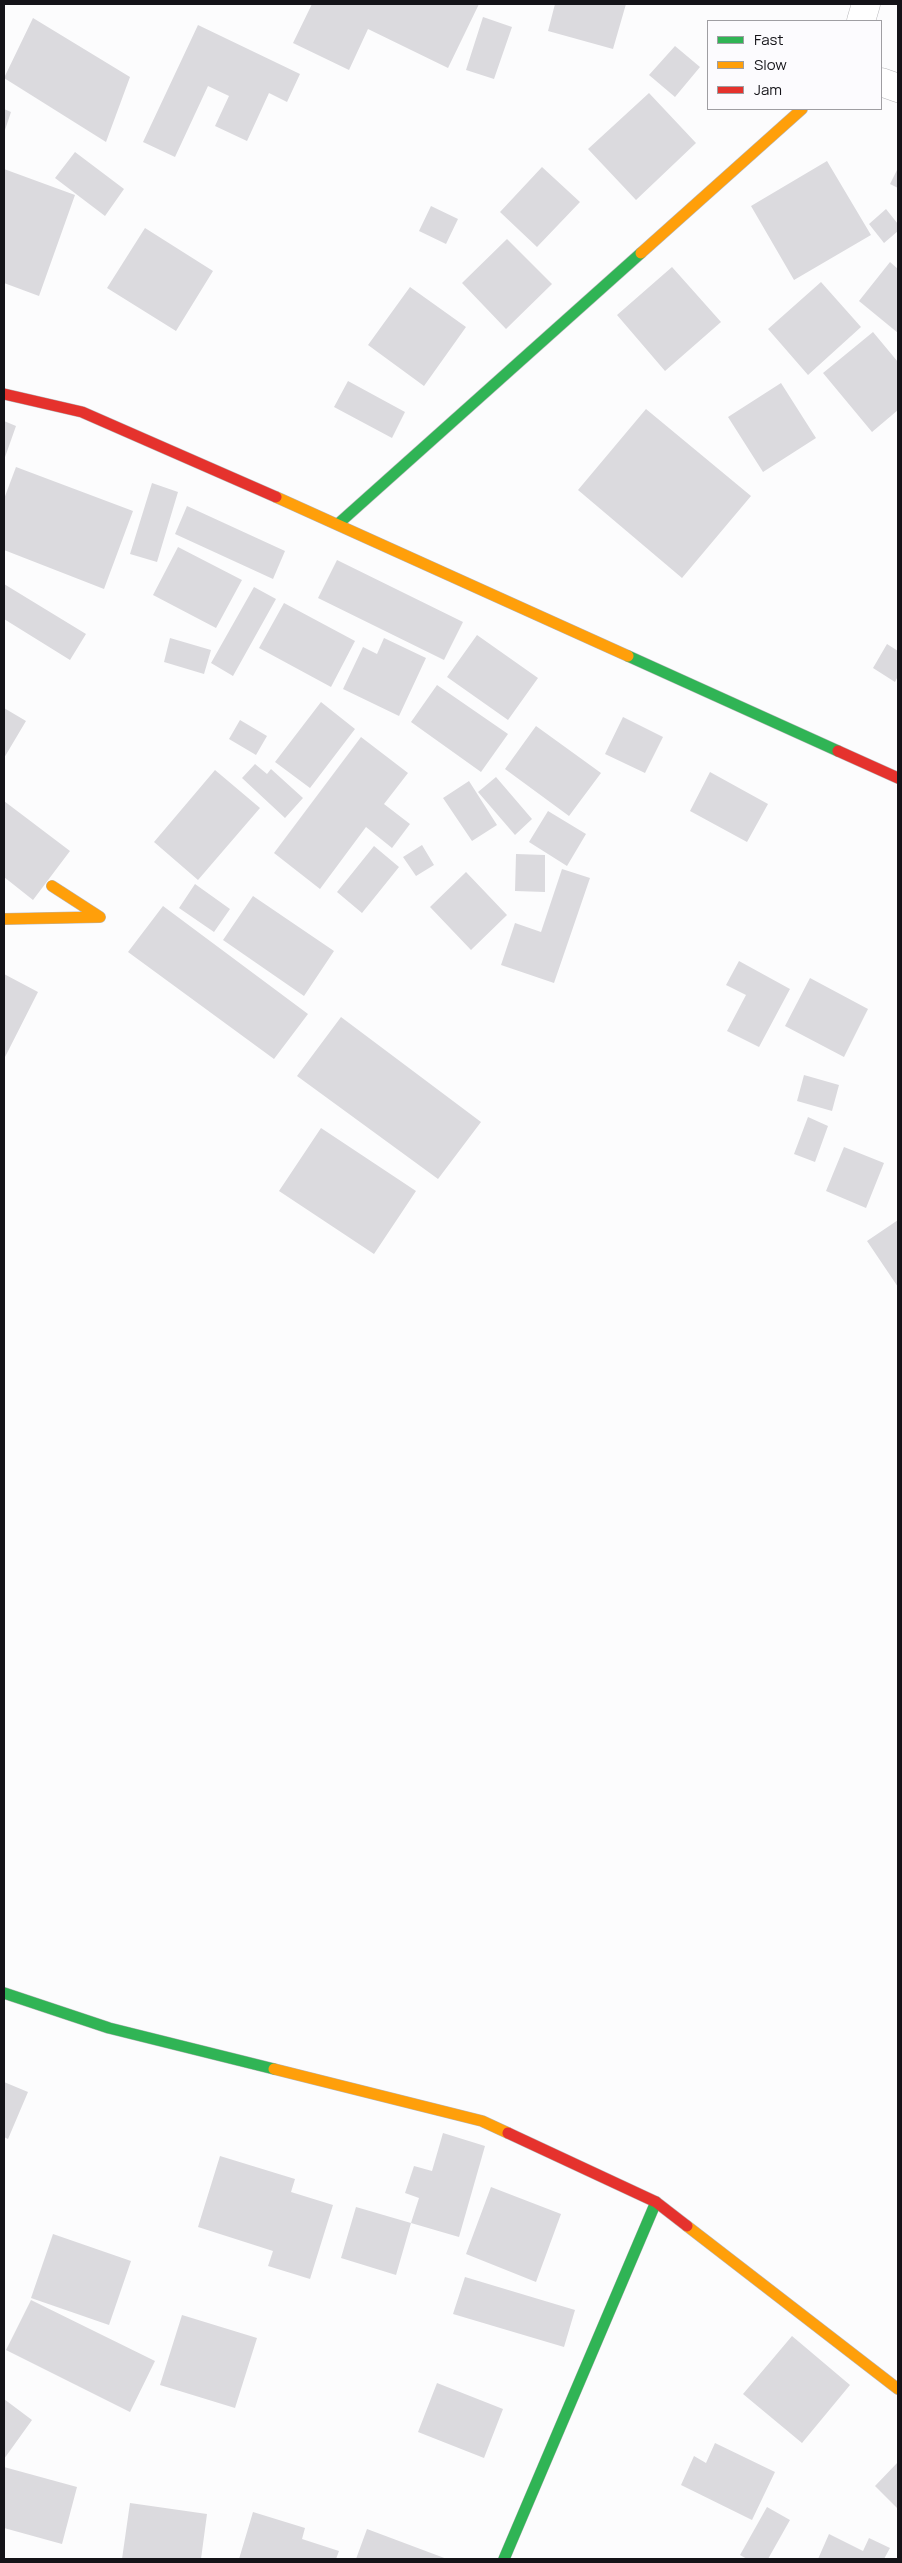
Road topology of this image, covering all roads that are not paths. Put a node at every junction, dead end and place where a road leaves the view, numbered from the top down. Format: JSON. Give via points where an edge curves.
{"nodes":[{"id":1,"x":866,"y":4,"type":"edge"},
{"id":2,"x":860,"y":20,"type":"edge"},
{"id":3,"x":882,"y":82,"type":"edge"},
{"id":4,"x":898,"y":88,"type":"edge"},
{"id":5,"x":801,"y":110,"type":"edge"},
{"id":6,"x":4,"y":394,"type":"edge"},
{"id":7,"x":338,"y":524,"type":"junction"},
{"id":8,"x":898,"y":778,"type":"edge"},
{"id":9,"x":52,"y":886,"type":"dead end"},
{"id":10,"x":4,"y":919,"type":"edge"},
{"id":11,"x":4,"y":1992,"type":"edge"},
{"id":12,"x":656,"y":2202,"type":"junction"},
{"id":13,"x":898,"y":2389,"type":"edge"},
{"id":14,"x":504,"y":2559,"type":"edge"}],
"edges":[{"from":1,"to":2,"type":"street"},
{"from":3,"to":4,"type":"street"},
{"from":5,"to":7,"type":"street"},
{"from":6,"to":7,"type":"street","via":[[82,412]]},
{"from":7,"to":8,"type":"street"},
{"from":9,"to":10,"type":"street","via":[[100,917]]},
{"from":11,"to":12,"type":"street","via":[[109,2028],[482,2121]]},
{"from":12,"to":13,"type":"street"},
{"from":12,"to":14,"type":"street"}]}
